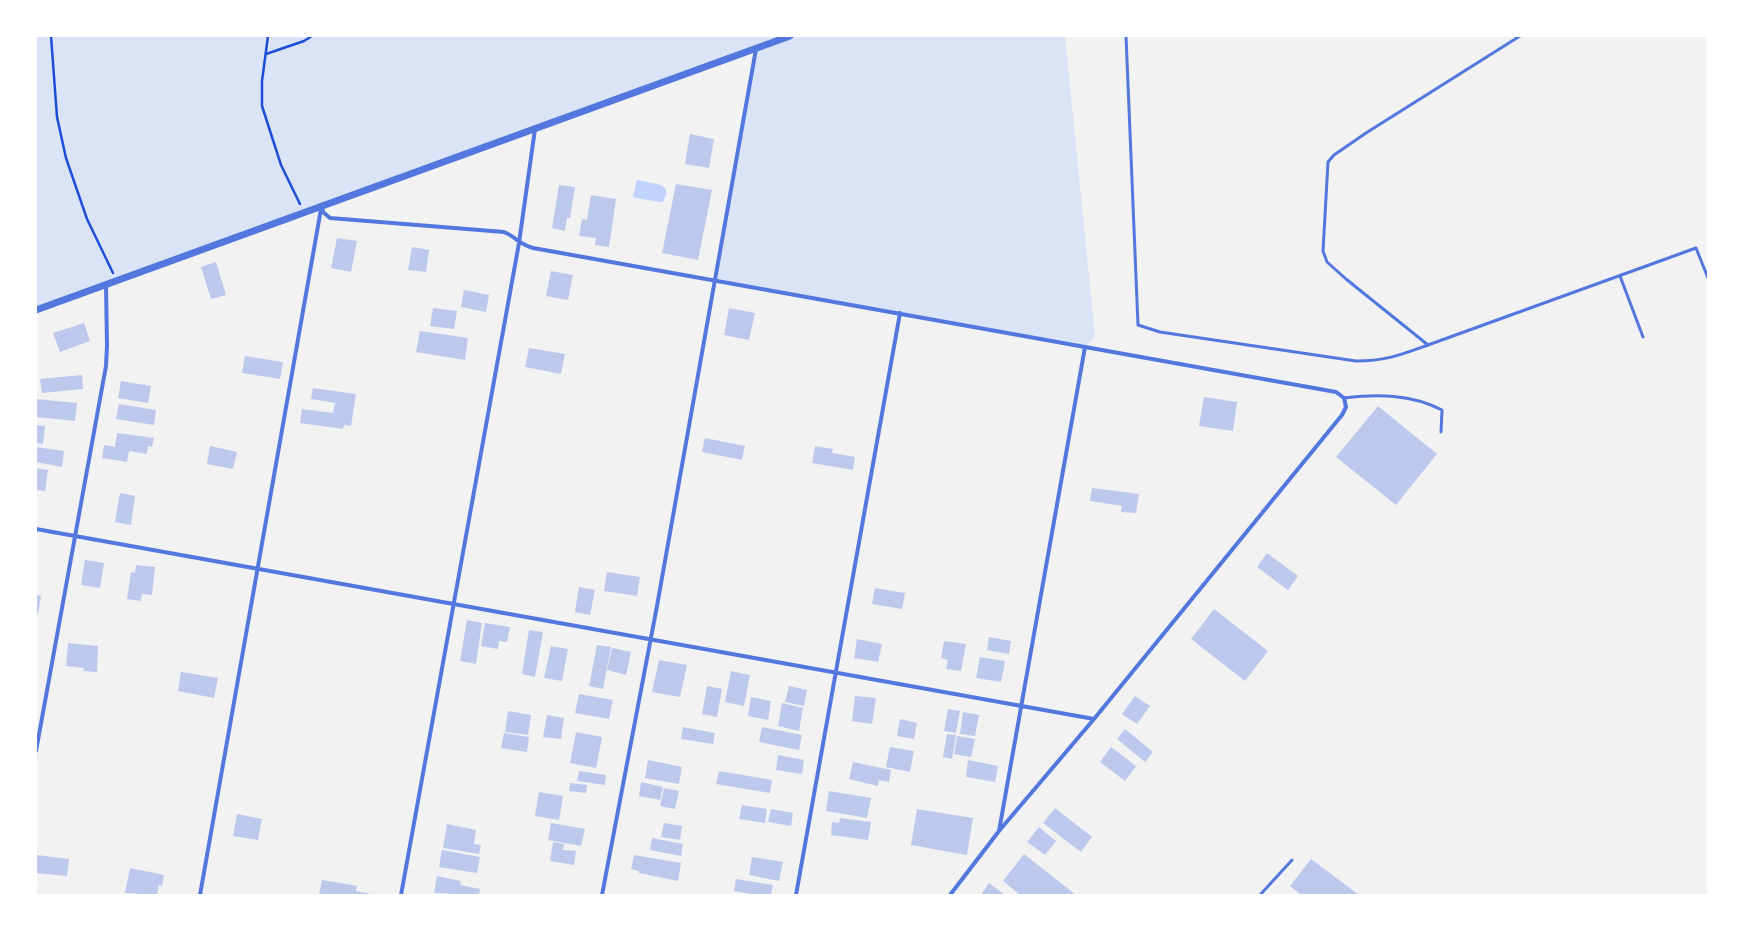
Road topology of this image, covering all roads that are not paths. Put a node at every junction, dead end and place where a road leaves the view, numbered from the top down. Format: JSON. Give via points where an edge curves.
{"nodes":[{"id":1,"x":790,"y":36,"type":"edge"},
{"id":2,"x":1126,"y":36,"type":"edge"},
{"id":3,"x":1520,"y":36,"type":"edge"},
{"id":4,"x":756,"y":49,"type":"junction"},
{"id":5,"x":535,"y":128,"type":"junction"},
{"id":6,"x":322,"y":207,"type":"junction"},
{"id":7,"x":519,"y":243,"type":"junction"},
{"id":8,"x":1620,"y":276,"type":"junction"},
{"id":9,"x":1708,"y":278,"type":"edge"},
{"id":10,"x":715,"y":280,"type":"junction"},
{"id":11,"x":106,"y":285,"type":"junction"},
{"id":12,"x":36,"y":310,"type":"edge"},
{"id":13,"x":900,"y":313,"type":"junction"},
{"id":14,"x":1643,"y":337,"type":"dead end"},
{"id":15,"x":1428,"y":345,"type":"junction"},
{"id":16,"x":1085,"y":347,"type":"junction"},
{"id":17,"x":1344,"y":398,"type":"junction"},
{"id":18,"x":1441,"y":432,"type":"dead end"},
{"id":19,"x":36,"y":529,"type":"edge"},
{"id":20,"x":75,"y":536,"type":"junction"},
{"id":21,"x":258,"y":569,"type":"junction"},
{"id":22,"x":455,"y":603,"type":"junction"},
{"id":23,"x":650,"y":638,"type":"junction"},
{"id":24,"x":837,"y":671,"type":"junction"},
{"id":25,"x":1021,"y":705,"type":"junction"},
{"id":26,"x":1094,"y":718,"type":"junction"},
{"id":27,"x":36,"y":751,"type":"edge"},
{"id":28,"x":999,"y":831,"type":"junction"},
{"id":29,"x":1292,"y":860,"type":"dead end"},
{"id":30,"x":200,"y":895,"type":"edge"},
{"id":31,"x":401,"y":895,"type":"edge"},
{"id":32,"x":602,"y":895,"type":"edge"},
{"id":33,"x":796,"y":895,"type":"edge"},
{"id":34,"x":950,"y":895,"type":"edge"},
{"id":35,"x":1260,"y":895,"type":"edge"}],
"edges":[{"from":1,"to":4,"type":"street"},
{"from":2,"to":15,"type":"lane","via":[[1138,325],[1160,332],[1356,361],[1388,359]]},
{"from":3,"to":15,"type":"lane","via":[[1366,133],[1328,162],[1323,251],[1328,262],[1346,280]]},
{"from":4,"to":5,"type":"street"},
{"from":4,"to":10,"type":"street"},
{"from":5,"to":6,"type":"street"},
{"from":5,"to":7,"type":"street"},
{"from":6,"to":7,"type":"street","via":[[326,216],[335,219],[504,232]]},
{"from":6,"to":11,"type":"street"},
{"from":6,"to":21,"type":"street"},
{"from":7,"to":10,"type":"street","via":[[534,248]]},
{"from":7,"to":22,"type":"street"},
{"from":8,"to":9,"type":"lane","via":[[1696,248]]},
{"from":8,"to":14,"type":"lane"},
{"from":8,"to":15,"type":"lane"},
{"from":10,"to":13,"type":"street"},
{"from":10,"to":23,"type":"street"},
{"from":11,"to":12,"type":"street"},
{"from":11,"to":20,"type":"street","via":[[106,366]]},
{"from":13,"to":16,"type":"street"},
{"from":13,"to":24,"type":"street"},
{"from":16,"to":17,"type":"street","via":[[1336,392]]},
{"from":16,"to":25,"type":"street"},
{"from":17,"to":18,"type":"lane","via":[[1393,396],[1433,405],[1442,410]]},
{"from":17,"to":26,"type":"street","via":[[1346,407],[1342,415]]},
{"from":19,"to":20,"type":"street"},
{"from":20,"to":21,"type":"street"},
{"from":20,"to":27,"type":"street"},
{"from":21,"to":22,"type":"street"},
{"from":21,"to":30,"type":"street"},
{"from":22,"to":23,"type":"street"},
{"from":22,"to":31,"type":"street"},
{"from":23,"to":24,"type":"street"},
{"from":23,"to":32,"type":"street"},
{"from":24,"to":25,"type":"street"},
{"from":24,"to":33,"type":"street"},
{"from":25,"to":26,"type":"street"},
{"from":25,"to":28,"type":"street"},
{"from":26,"to":28,"type":"street"},
{"from":28,"to":34,"type":"street"},
{"from":29,"to":35,"type":"lane"}]}
